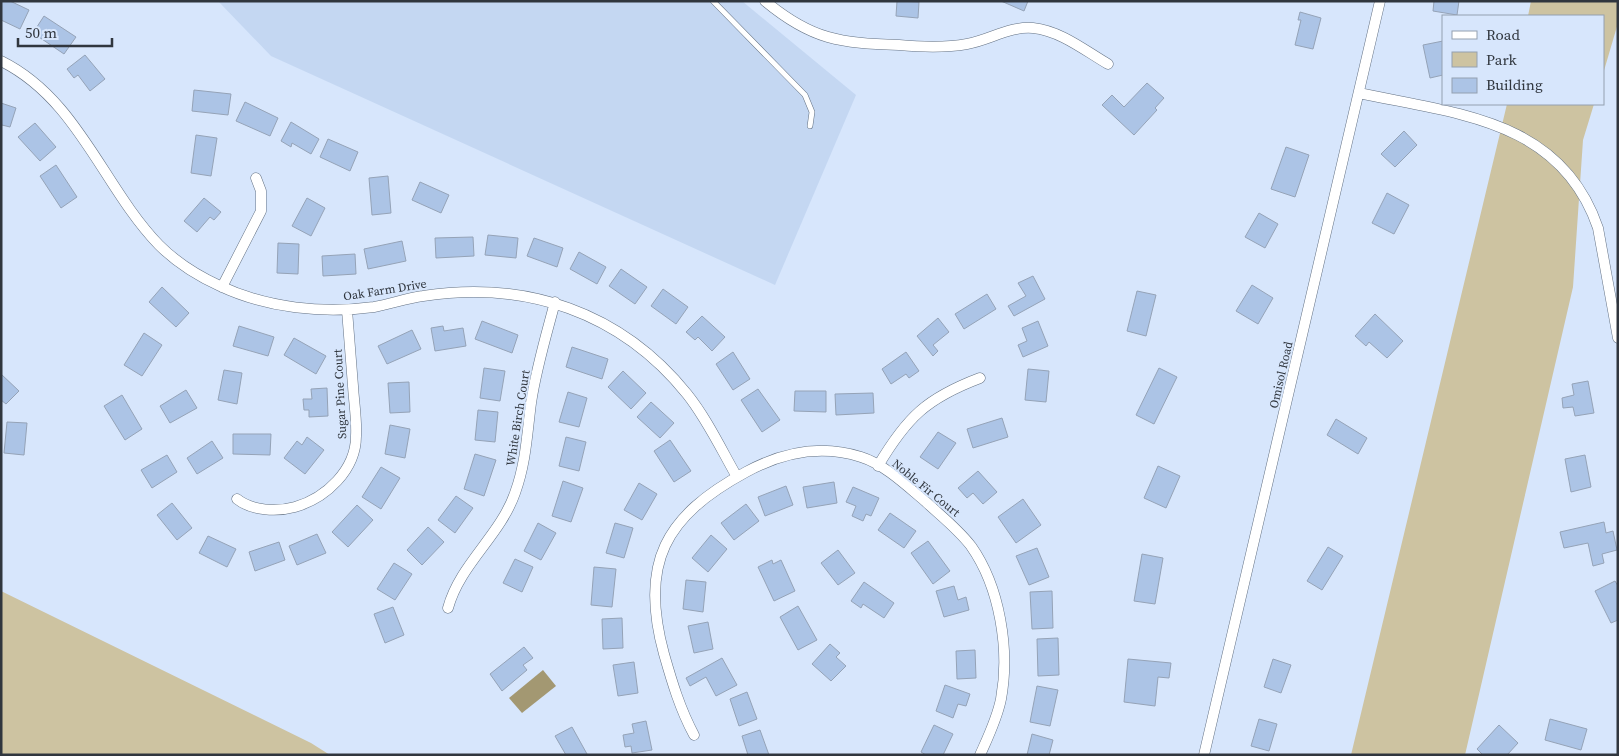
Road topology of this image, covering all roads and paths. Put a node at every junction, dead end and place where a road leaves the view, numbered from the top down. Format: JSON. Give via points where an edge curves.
{"nodes":[{"id":1,"x":713,"y":1,"type":"edge"},
{"id":2,"x":765,"y":1,"type":"edge"},
{"id":3,"x":1380,"y":1,"type":"edge"},
{"id":4,"x":1,"y":61,"type":"edge"},
{"id":5,"x":1108,"y":64,"type":"dead end"},
{"id":6,"x":1359,"y":93,"type":"junction"},
{"id":7,"x":810,"y":126,"type":"dead end"},
{"id":8,"x":256,"y":178,"type":"dead end"},
{"id":9,"x":222,"y":287,"type":"junction"},
{"id":10,"x":556,"y":302,"type":"junction"},
{"id":11,"x":347,"y":310,"type":"junction"},
{"id":12,"x":1618,"y":338,"type":"edge"},
{"id":13,"x":980,"y":378,"type":"dead end"},
{"id":14,"x":878,"y":466,"type":"junction"},
{"id":15,"x":737,"y":477,"type":"junction"},
{"id":16,"x":237,"y":499,"type":"dead end"},
{"id":17,"x":448,"y":608,"type":"dead end"},
{"id":18,"x":694,"y":735,"type":"dead end"},
{"id":19,"x":980,"y":755,"type":"edge"},
{"id":20,"x":1204,"y":755,"type":"edge"}],
"edges":[{"from":1,"to":7,"type":"lane","via":[[805,95],[812,112]]},
{"from":2,"to":5,"type":"street","via":[[785,18],[811,32],[851,43],[924,47],[965,44],[1002,32],[1033,28],[1063,36]]},
{"from":3,"to":6,"type":"street","name":"Omisol Road"},
{"from":4,"to":9,"type":"street","name":"Oak Farm Drive","via":[[29,78],[68,117],[158,244],[197,275]]},
{"from":6,"to":12,"type":"street","via":[[1484,121],[1535,143],[1552,156],[1573,179],[1598,228]]},
{"from":6,"to":20,"type":"street","name":"Omisol Road"},
{"from":8,"to":9,"type":"street","via":[[261,191],[261,211]]},
{"from":9,"to":11,"type":"street","name":"Oak Farm Drive","via":[[282,305]]},
{"from":10,"to":11,"type":"street","name":"Oak Farm Drive","via":[[510,293],[452,292]]},
{"from":10,"to":15,"type":"street","name":"Oak Farm Drive","via":[[613,329],[671,375],[707,424]]},
{"from":10,"to":17,"type":"street","name":"White Birch Court","via":[[537,370],[527,450],[514,496],[504,517],[457,581]]},
{"from":11,"to":16,"type":"street","name":"Sugar Pine Court","via":[[356,437],[350,462],[333,485],[319,496],[293,507],[259,509],[244,505]]},
{"from":13,"to":14,"type":"street","via":[[921,408],[903,428]]},
{"from":14,"to":15,"type":"street","name":"Noble Fir Court","via":[[862,457],[840,452],[795,453]]},
{"from":14,"to":19,"type":"street","name":"Noble Fir Court","via":[[911,489],[956,529],[988,578],[1001,632],[1003,681],[993,726]]},
{"from":15,"to":18,"type":"street","name":"Noble Fir Court","via":[[704,498],[675,529],[664,547],[654,581],[656,624],[675,693]]}]}
